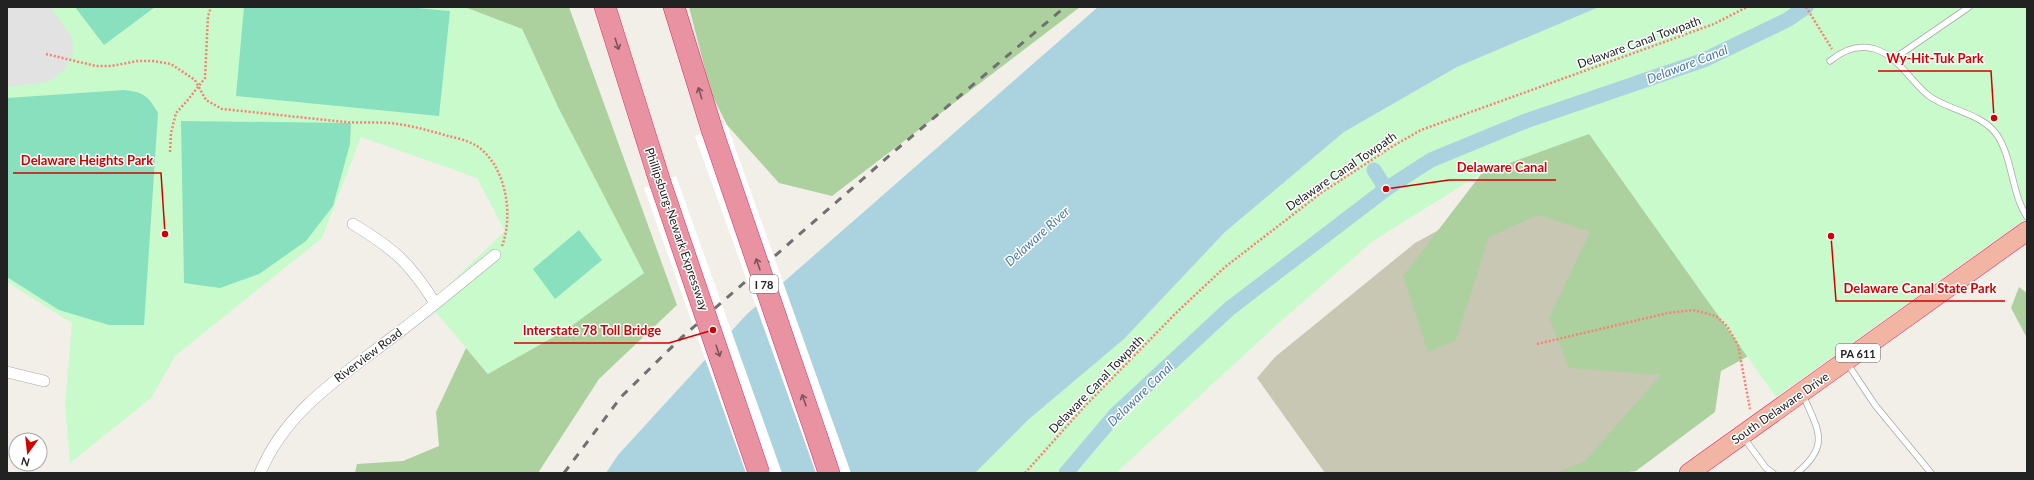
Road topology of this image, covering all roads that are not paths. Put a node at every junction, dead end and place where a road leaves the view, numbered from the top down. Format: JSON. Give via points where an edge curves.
{"nodes":[{"id":1,"x":605,"y":7,"type":"edge"},
{"id":2,"x":674,"y":7,"type":"edge"},
{"id":3,"x":1969,"y":7,"type":"edge"},
{"id":4,"x":1892,"y":60,"type":"junction"},
{"id":5,"x":1830,"y":61,"type":"dead end"},
{"id":6,"x":2027,"y":217,"type":"edge"},
{"id":7,"x":352,"y":224,"type":"dead end"},
{"id":8,"x":2027,"y":231,"type":"edge"},
{"id":9,"x":495,"y":255,"type":"road end"},
{"id":10,"x":435,"y":303,"type":"junction"},
{"id":11,"x":1845,"y":362,"type":"junction"},
{"id":12,"x":7,"y":372,"type":"edge"},
{"id":13,"x":44,"y":381,"type":"dead end"},
{"id":14,"x":1802,"y":393,"type":"junction"},
{"id":15,"x":1748,"y":431,"type":"junction"},
{"id":16,"x":260,"y":473,"type":"edge"},
{"id":17,"x":760,"y":473,"type":"edge"},
{"id":18,"x":829,"y":473,"type":"edge"},
{"id":19,"x":1689,"y":473,"type":"edge"},
{"id":20,"x":1773,"y":473,"type":"edge"},
{"id":21,"x":1797,"y":473,"type":"edge"},
{"id":22,"x":1931,"y":473,"type":"edge"}],
"edges":[{"from":1,"to":17,"type":"highway","name":"Phillipsburg-Newark Expressway","one_way":true,"bridge":true,"via":[[660,182]]},
{"from":18,"to":2,"type":"highway","number":"I 78","one_way":true,"bridge":true,"via":[[712,130]]},
{"from":3,"to":4,"type":"lane"},
{"from":4,"to":5,"type":"lane","via":[[1882,52],[1866,48],[1850,49]]},
{"from":4,"to":6,"type":"lane","via":[[1930,97],[1979,120],[1992,129],[2004,150],[2011,180]]},
{"from":7,"to":10,"type":"street","via":[[395,251],[419,277]]},
{"from":8,"to":11,"type":"highway","name":"South Delaware Drive","number":"PA 611"},
{"from":9,"to":10,"type":"street","name":"Riverview Road"},
{"from":10,"to":16,"type":"street","name":"Riverview Road","via":[[312,399],[275,444]]},
{"from":11,"to":14,"type":"highway","name":"South Delaware Drive","number":"PA 611"},
{"from":11,"to":22,"type":"lane"},
{"from":12,"to":13,"type":"street"},
{"from":14,"to":15,"type":"highway","name":"South Delaware Drive","number":"PA 611"},
{"from":14,"to":21,"type":"lane","via":[[1819,437],[1817,451],[1811,461]]},
{"from":15,"to":19,"type":"highway","name":"South Delaware Drive","number":"PA 611"},
{"from":15,"to":20,"type":"lane","via":[[1766,468]]}]}
